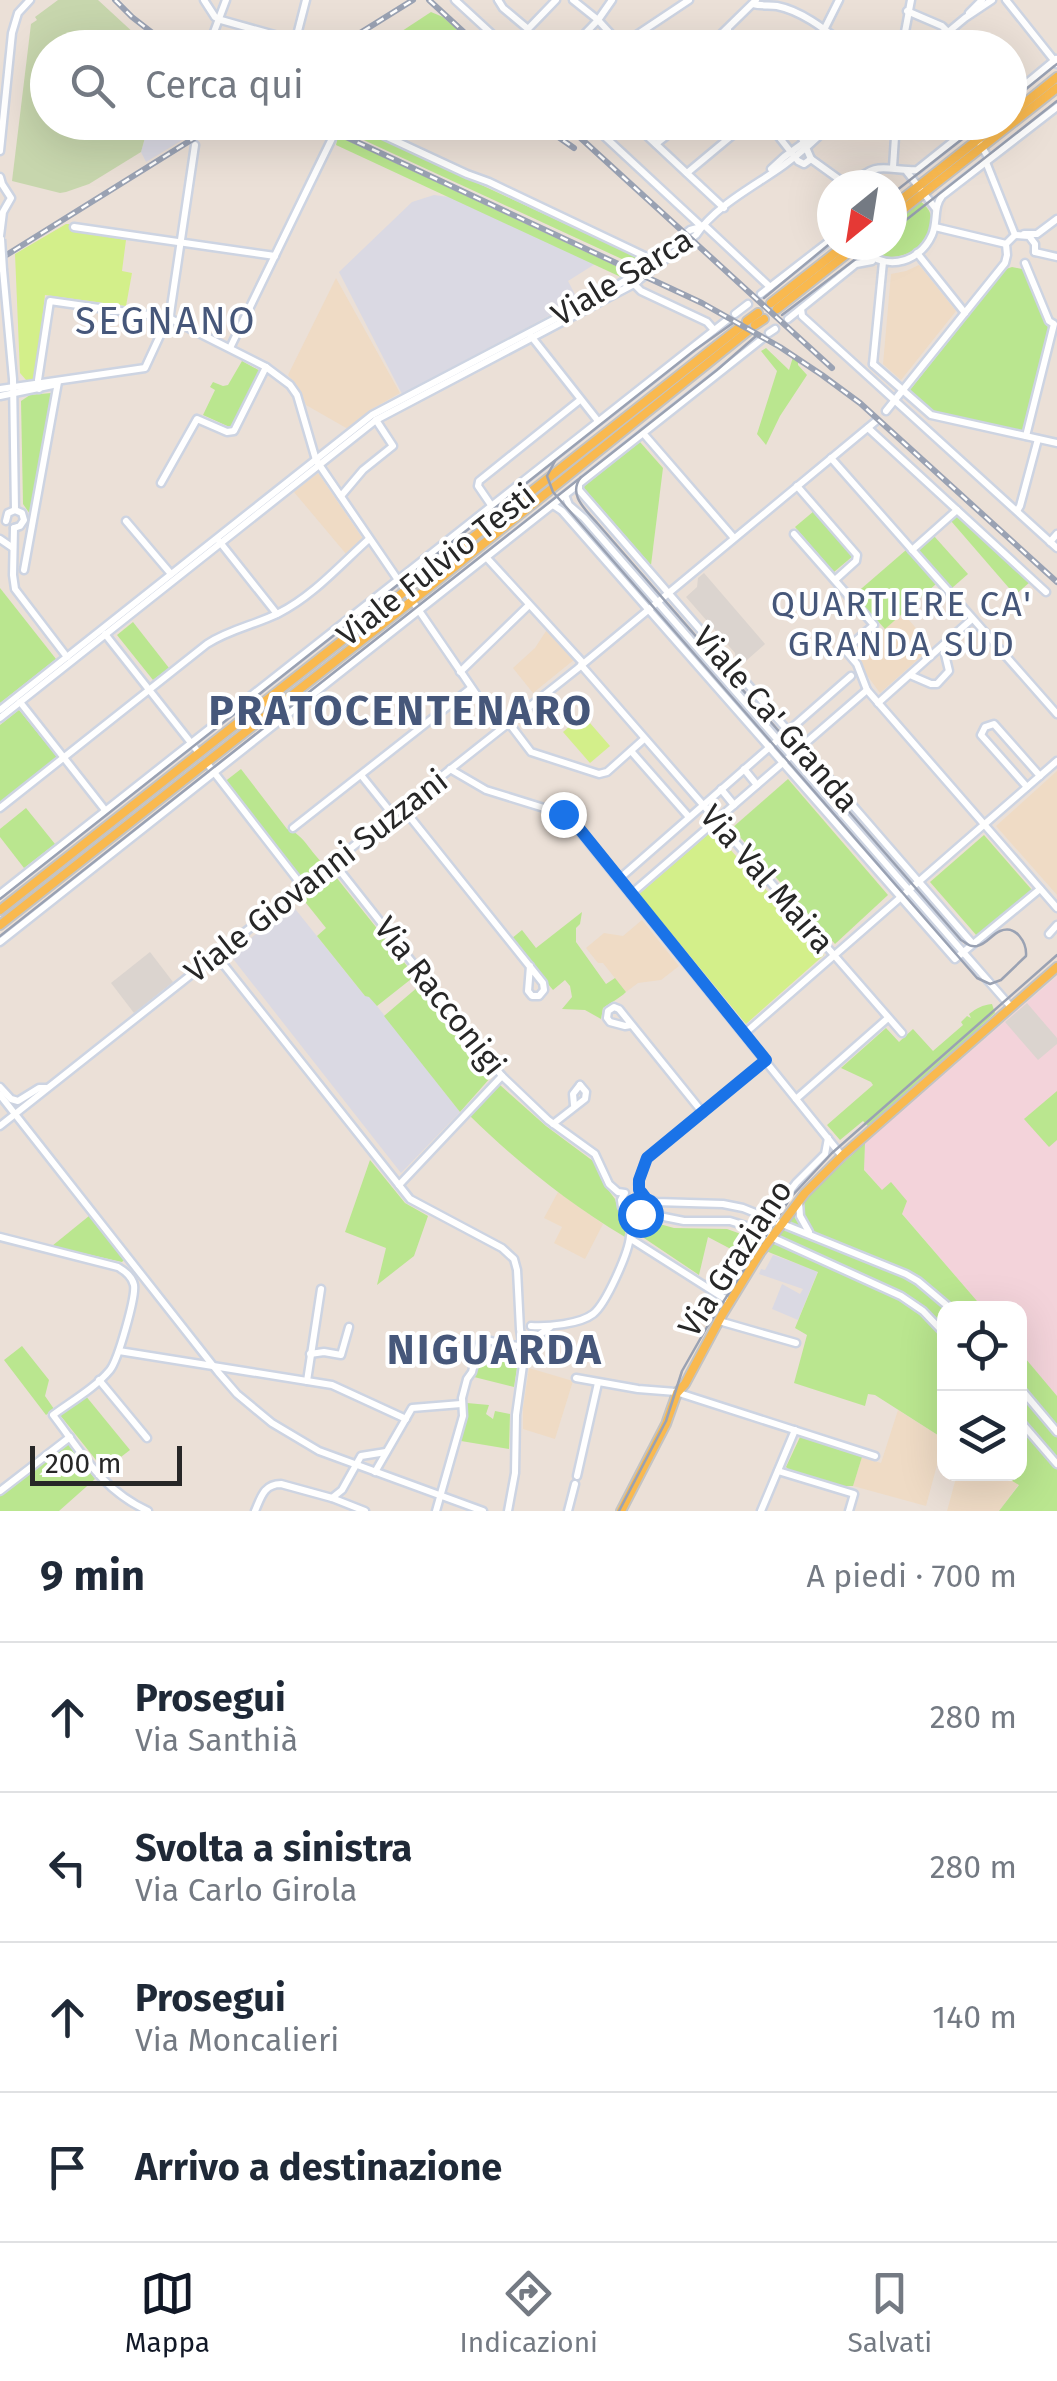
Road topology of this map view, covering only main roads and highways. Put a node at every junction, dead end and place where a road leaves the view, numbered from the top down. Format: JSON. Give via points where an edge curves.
{"nodes":[{"id":1,"x":1057,"y":77,"type":"edge"},
{"id":2,"x":1057,"y":88,"type":"edge"},
{"id":3,"x":1027,"y":101,"type":"edge"},
{"id":4,"x":1027,"y":110,"type":"edge"},
{"id":5,"x":984,"y":140,"type":"edge"},
{"id":6,"x":985,"y":140,"type":"edge"},
{"id":7,"x":981,"y":143,"type":"junction"},
{"id":8,"x":921,"y":190,"type":"junction"},
{"id":9,"x":907,"y":198,"type":"edge"},
{"id":10,"x":907,"y":204,"type":"edge"},
{"id":11,"x":827,"y":260,"type":"edge"},
{"id":12,"x":837,"y":260,"type":"edge"},
{"id":13,"x":761,"y":316,"type":"dead end"},
{"id":14,"x":748,"y":326,"type":"junction"},
{"id":15,"x":549,"y":477,"type":"junction"},
{"id":16,"x":556,"y":486,"type":"junction"},
{"id":17,"x":198,"y":753,"type":"junction"},
{"id":18,"x":206,"y":762,"type":"junction"},
{"id":19,"x":0,"y":910,"type":"edge"},
{"id":20,"x":0,"y":926,"type":"edge"},
{"id":21,"x":1057,"y":967,"type":"edge"},
{"id":22,"x":621,"y":1511,"type":"edge"}],
"edges":[{"from":1,"to":3,"type":"main road"},
{"from":2,"to":4,"type":"main road"},
{"from":5,"to":7,"type":"main road"},
{"from":6,"to":7,"type":"main road"},
{"from":7,"to":8,"type":"main road"},
{"from":8,"to":9,"type":"main road"},
{"from":8,"to":10,"type":"main road"},
{"from":11,"to":12,"type":"main road","via":[[774,306]]},
{"from":13,"to":14,"type":"main road","name":"Viale Fulvio Testi"},
{"from":14,"to":15,"type":"main road","name":"Viale Fulvio Testi"},
{"from":14,"to":16,"type":"main road","name":"Viale Fulvio Testi"},
{"from":15,"to":16,"type":"main road","name":"Viale Ca' Granda"},
{"from":15,"to":17,"type":"main road","name":"Viale Fulvio Testi"},
{"from":16,"to":18,"type":"main road","name":"Viale Fulvio Testi"},
{"from":17,"to":18,"type":"main road"},
{"from":17,"to":19,"type":"main road","name":"Viale Fulvio Testi"},
{"from":18,"to":20,"type":"main road","name":"Viale Fulvio Testi"},
{"from":21,"to":22,"type":"main road","name":"Via Graziano","via":[[799,1200],[676,1393]]}]}
